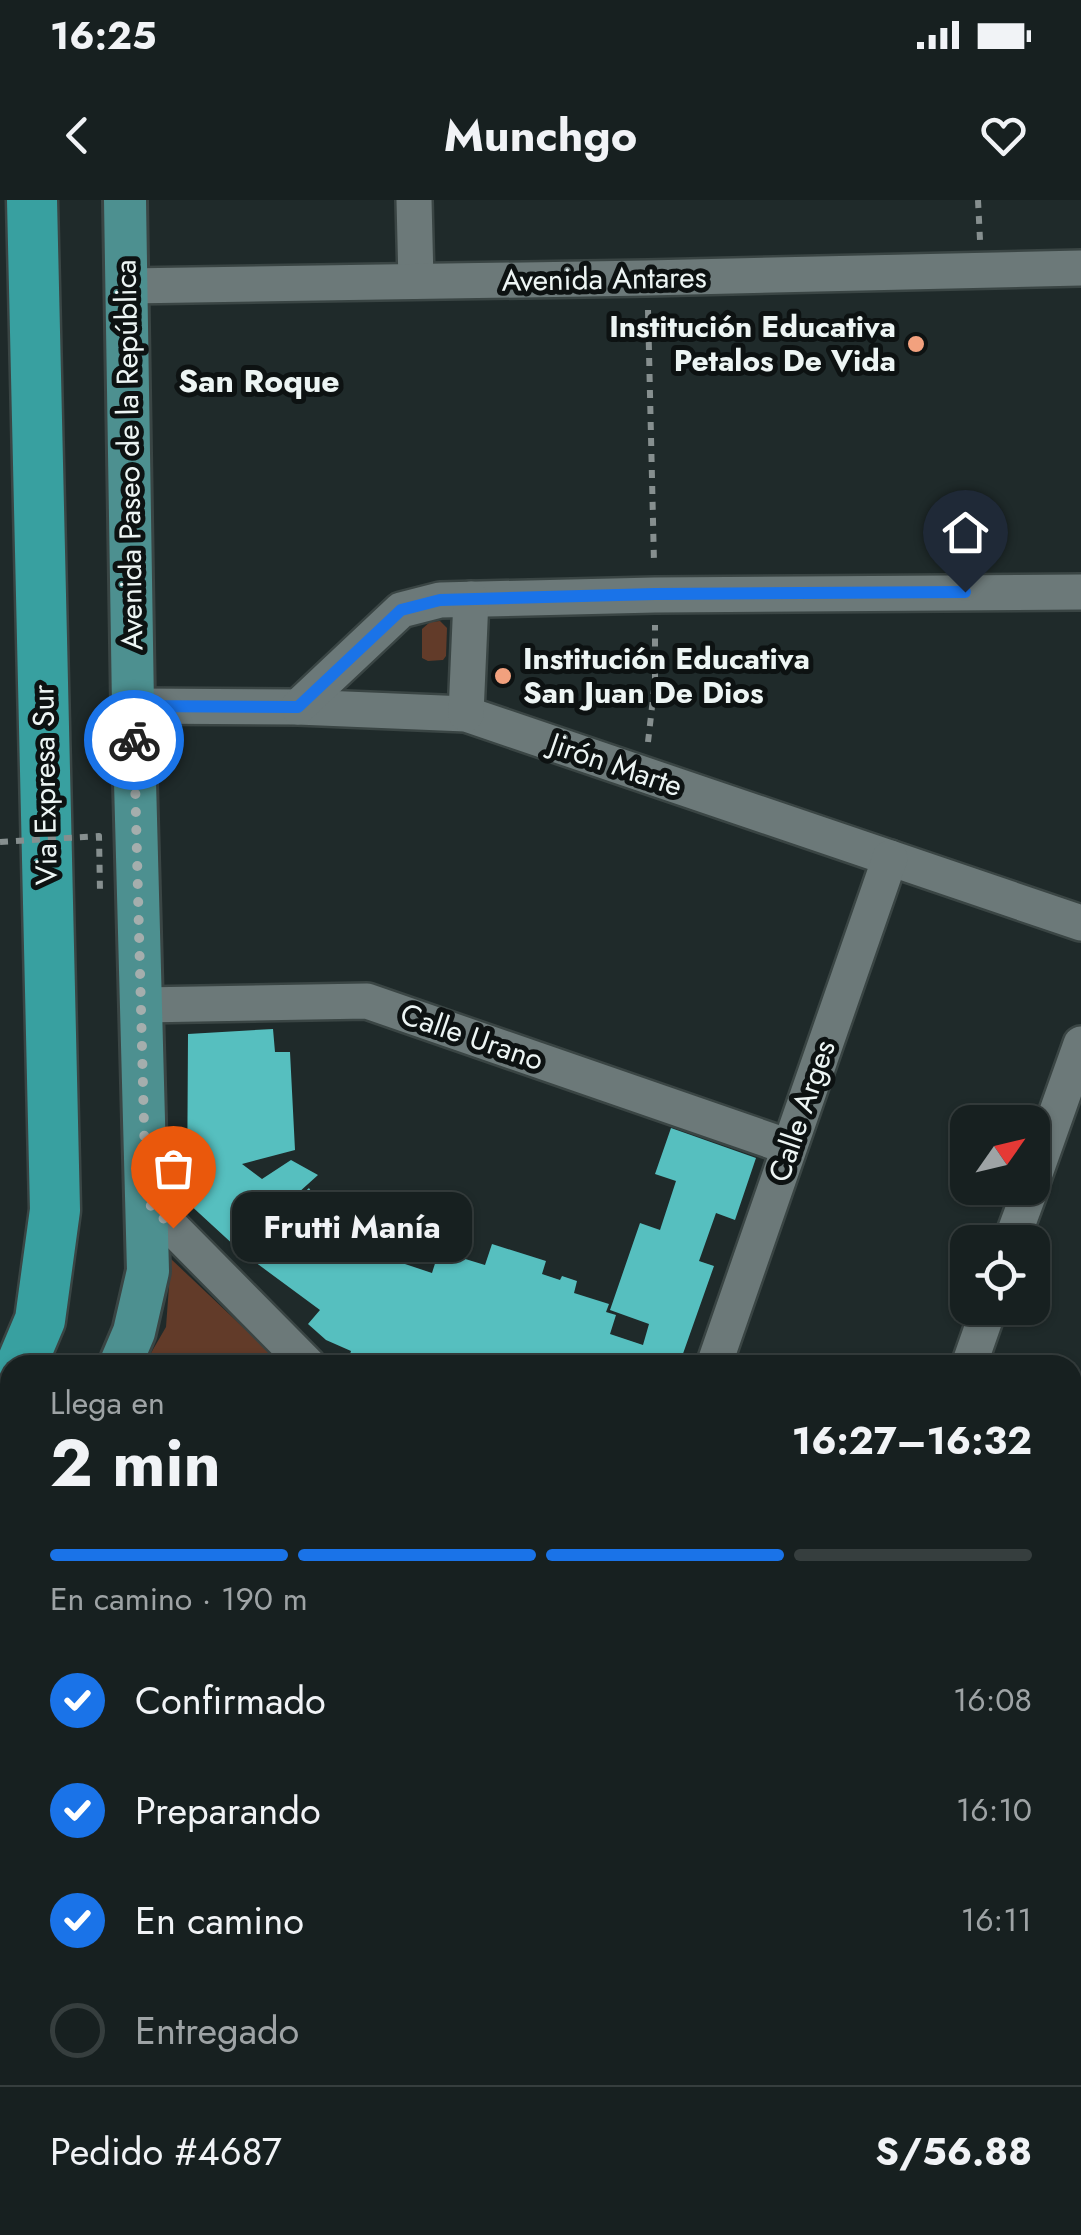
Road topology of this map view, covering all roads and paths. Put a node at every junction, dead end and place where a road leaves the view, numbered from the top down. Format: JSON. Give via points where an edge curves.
{"nodes":[{"id":1,"x":32,"y":200,"type":"edge"},
{"id":2,"x":125,"y":200,"type":"edge"},
{"id":3,"x":414,"y":200,"type":"edge"},
{"id":4,"x":1081,"y":268,"type":"edge"},
{"id":5,"x":647,"y":278,"type":"junction"},
{"id":6,"x":416,"y":282,"type":"junction"},
{"id":7,"x":127,"y":286,"type":"junction"},
{"id":8,"x":1081,"y":592,"type":"edge"},
{"id":9,"x":655,"y":594,"type":"junction"},
{"id":10,"x":471,"y":599,"type":"junction"},
{"id":11,"x":133,"y":706,"type":"junction"},
{"id":12,"x":298,"y":707,"type":"junction"},
{"id":13,"x":466,"y":714,"type":"junction"},
{"id":14,"x":637,"y":772,"type":"junction"},
{"id":15,"x":0,"y":842,"type":"edge"},
{"id":16,"x":890,"y":858,"type":"junction"},
{"id":17,"x":100,"y":890,"type":"dead end"},
{"id":18,"x":1081,"y":923,"type":"edge"},
{"id":19,"x":142,"y":1005,"type":"junction"},
{"id":20,"x":1081,"y":1044,"type":"edge"},
{"id":21,"x":1050,"y":1133,"type":"edge"},
{"id":22,"x":789,"y":1146,"type":"junction"},
{"id":23,"x":146,"y":1201,"type":"junction"},
{"id":24,"x":983,"y":1325,"type":"edge"},
{"id":25,"x":25,"y":1355,"type":"edge"},
{"id":26,"x":124,"y":1355,"type":"edge"},
{"id":27,"x":298,"y":1355,"type":"edge"},
{"id":28,"x":717,"y":1355,"type":"edge"},
{"id":29,"x":972,"y":1355,"type":"edge"}],
"edges":[{"from":1,"to":25,"type":"highway","name":"Via Expresa Sur","via":[[55,1210],[40,1320]]},
{"from":2,"to":7,"type":"main road","name":"Avenida Paseo de la República"},
{"from":3,"to":6,"type":"street"},
{"from":4,"to":5,"type":"street","name":"Avenida Antares"},
{"from":5,"to":6,"type":"street","name":"Avenida Antares"},
{"from":5,"to":9,"type":"path"},
{"from":6,"to":7,"type":"street","name":"Avenida Antares"},
{"from":7,"to":11,"type":"main road","name":"Avenida Paseo de la República"},
{"from":8,"to":9,"type":"street"},
{"from":9,"to":10,"type":"street"},
{"from":9,"to":14,"type":"path","via":[[655,681]]},
{"from":10,"to":12,"type":"street","via":[[401,610]]},
{"from":10,"to":13,"type":"street"},
{"from":11,"to":12,"type":"street","name":"Jirón Marte"},
{"from":11,"to":19,"type":"main road","name":"Avenida Paseo de la República"},
{"from":12,"to":13,"type":"street","name":"Jirón Marte"},
{"from":13,"to":14,"type":"street","name":"Jirón Marte"},
{"from":14,"to":16,"type":"street","name":"Jirón Marte"},
{"from":15,"to":17,"type":"path","bridge":true,"via":[[100,836]]},
{"from":16,"to":18,"type":"street","name":"Jirón Marte"},
{"from":16,"to":22,"type":"street","name":"Calle Arges"},
{"from":19,"to":22,"type":"street","name":"Calle Urano","via":[[367,1001]]},
{"from":19,"to":23,"type":"main road","name":"Avenida Paseo de la República"},
{"from":20,"to":21,"type":"street"},
{"from":22,"to":28,"type":"street","name":"Calle Arges"},
{"from":23,"to":26,"type":"main road","name":"Avenida Paseo de la República","via":[[148,1271]]},
{"from":23,"to":27,"type":"street"},
{"from":24,"to":29,"type":"street"}]}
